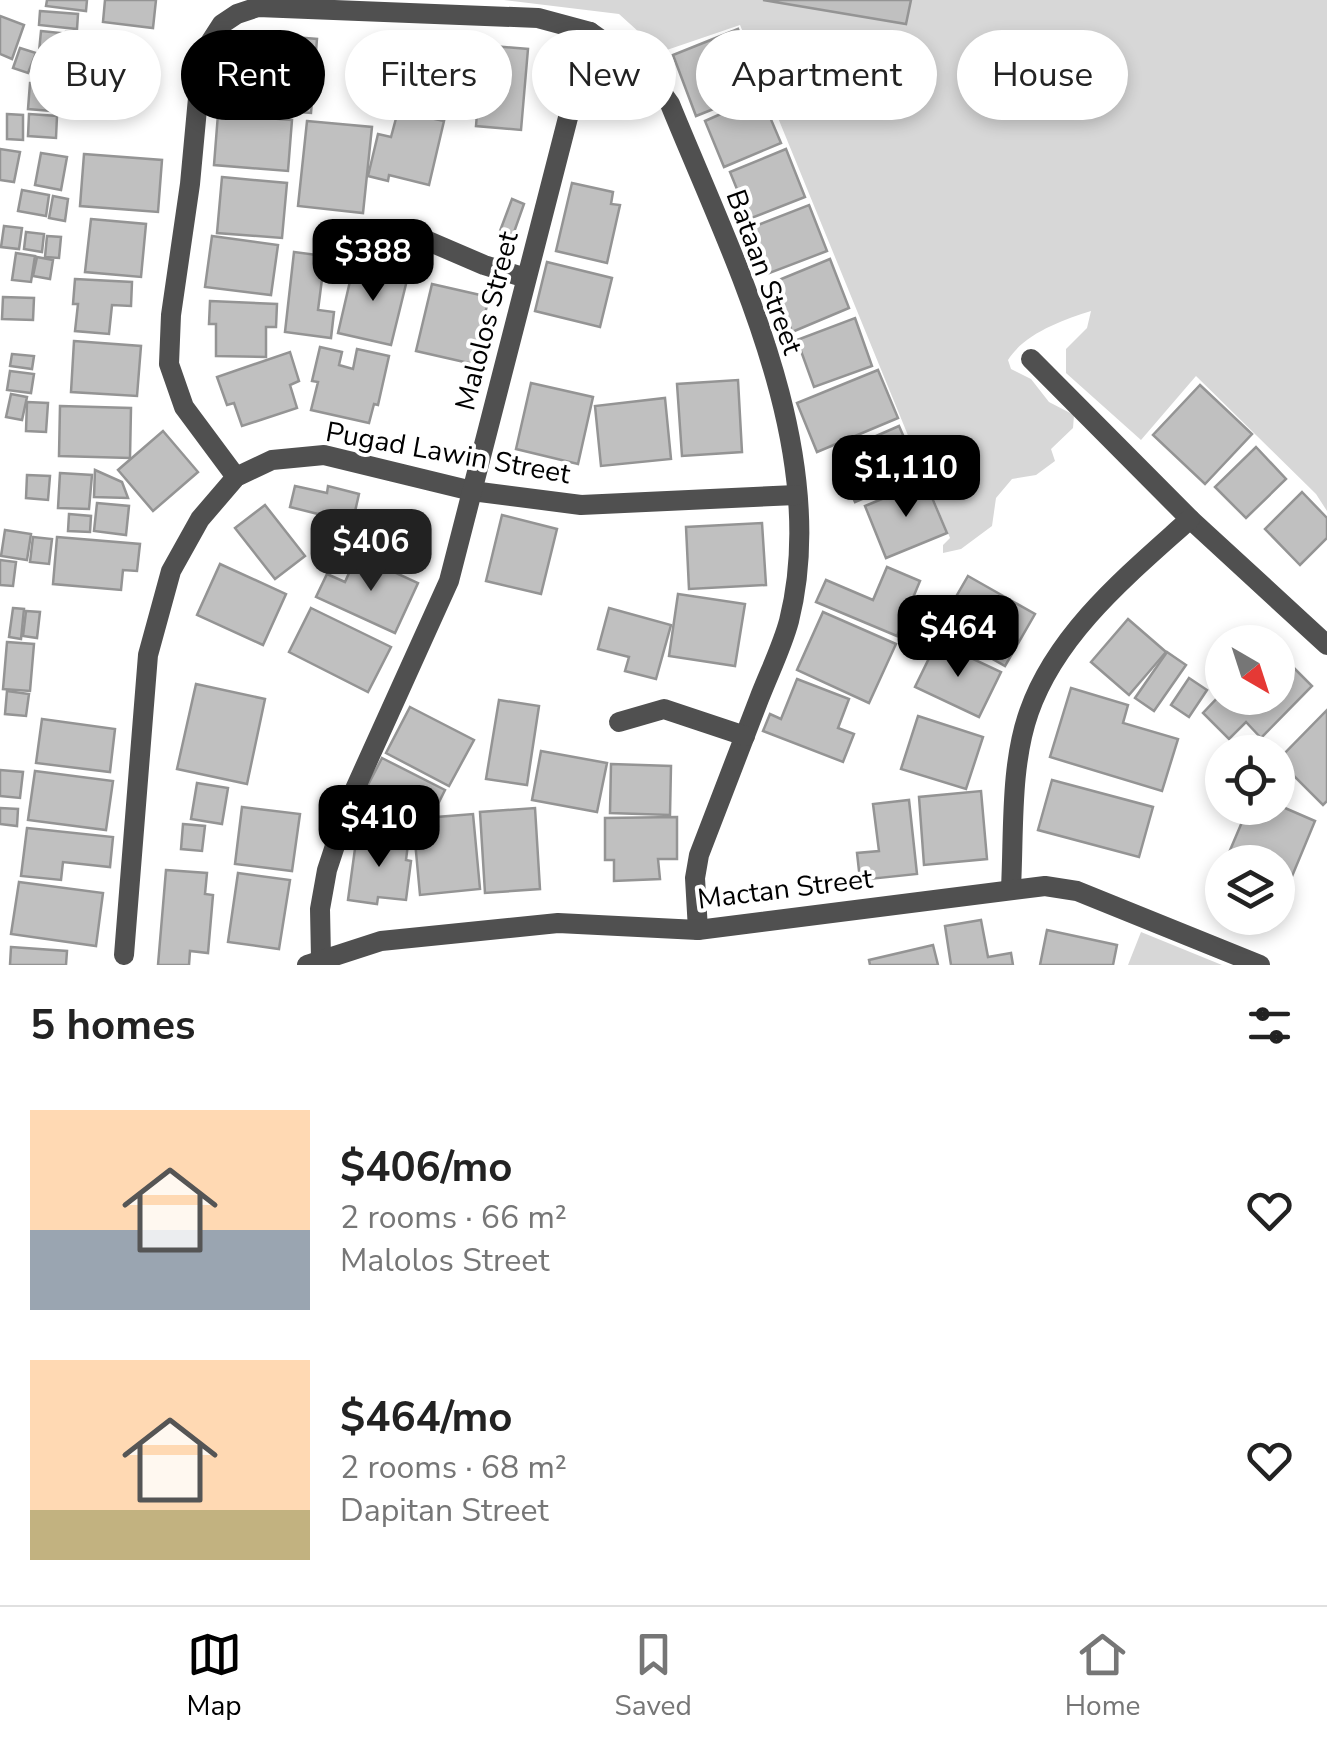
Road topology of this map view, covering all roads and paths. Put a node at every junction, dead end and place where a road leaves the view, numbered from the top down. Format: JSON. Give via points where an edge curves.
{"nodes":[{"id":1,"x":583,"y":30,"type":"edge"},
{"id":2,"x":676,"y":119,"type":"edge"},
{"id":3,"x":567,"y":120,"type":"edge"},
{"id":4,"x":414,"y":235,"type":"dead end"},
{"id":5,"x":526,"y":278,"type":"junction"},
{"id":6,"x":1031,"y":359,"type":"dead end"},
{"id":7,"x":236,"y":478,"type":"junction"},
{"id":8,"x":472,"y":491,"type":"junction"},
{"id":9,"x":796,"y":495,"type":"junction"},
{"id":10,"x":1190,"y":519,"type":"junction"},
{"id":11,"x":1327,"y":644,"type":"edge"},
{"id":12,"x":619,"y":722,"type":"dead end"},
{"id":13,"x":745,"y":736,"type":"junction"},
{"id":14,"x":1010,"y":888,"type":"junction"},
{"id":15,"x":698,"y":930,"type":"junction"},
{"id":16,"x":124,"y":955,"type":"dead end"},
{"id":17,"x":314,"y":962,"type":"edge"},
{"id":18,"x":1260,"y":965,"type":"edge"}],
"edges":[{"from":1,"to":7,"type":"street","name":"Bataan Street","via":[[538,18],[258,7],[222,24],[202,55],[169,364],[184,407]]},
{"from":2,"to":9,"type":"street","name":"Bataan Street","via":[[762,333],[792,448]]},
{"from":3,"to":5,"type":"street","name":"Malolos Street"},
{"from":4,"to":5,"type":"street"},
{"from":5,"to":8,"type":"street","name":"Malolos Street"},
{"from":6,"to":10,"type":"street"},
{"from":7,"to":8,"type":"street","name":"Pugad Lawin Street","via":[[272,460],[324,454]]},
{"from":7,"to":16,"type":"street","name":"Pugad Lawin Street","via":[[200,519],[171,571],[148,656]]},
{"from":8,"to":9,"type":"street","name":"Pugad Lawin Street","via":[[582,505]]},
{"from":8,"to":17,"type":"street","name":"Malolos Street","via":[[449,581],[350,800],[326,870]]},
{"from":9,"to":13,"type":"street","name":"Bataan Street","via":[[798,556],[789,622]]},
{"from":10,"to":11,"type":"street"},
{"from":10,"to":14,"type":"street","via":[[1116,586],[1048,668],[1018,761]]},
{"from":12,"to":13,"type":"street","via":[[664,709]]},
{"from":13,"to":15,"type":"street","name":"Bataan Street","via":[[699,855]]},
{"from":14,"to":15,"type":"street","name":"Mactan Street"},
{"from":14,"to":18,"type":"street","name":"Mactan Street","via":[[1077,891]]},
{"from":15,"to":17,"type":"street","name":"Mactan Street","via":[[558,924],[380,940]]}]}
